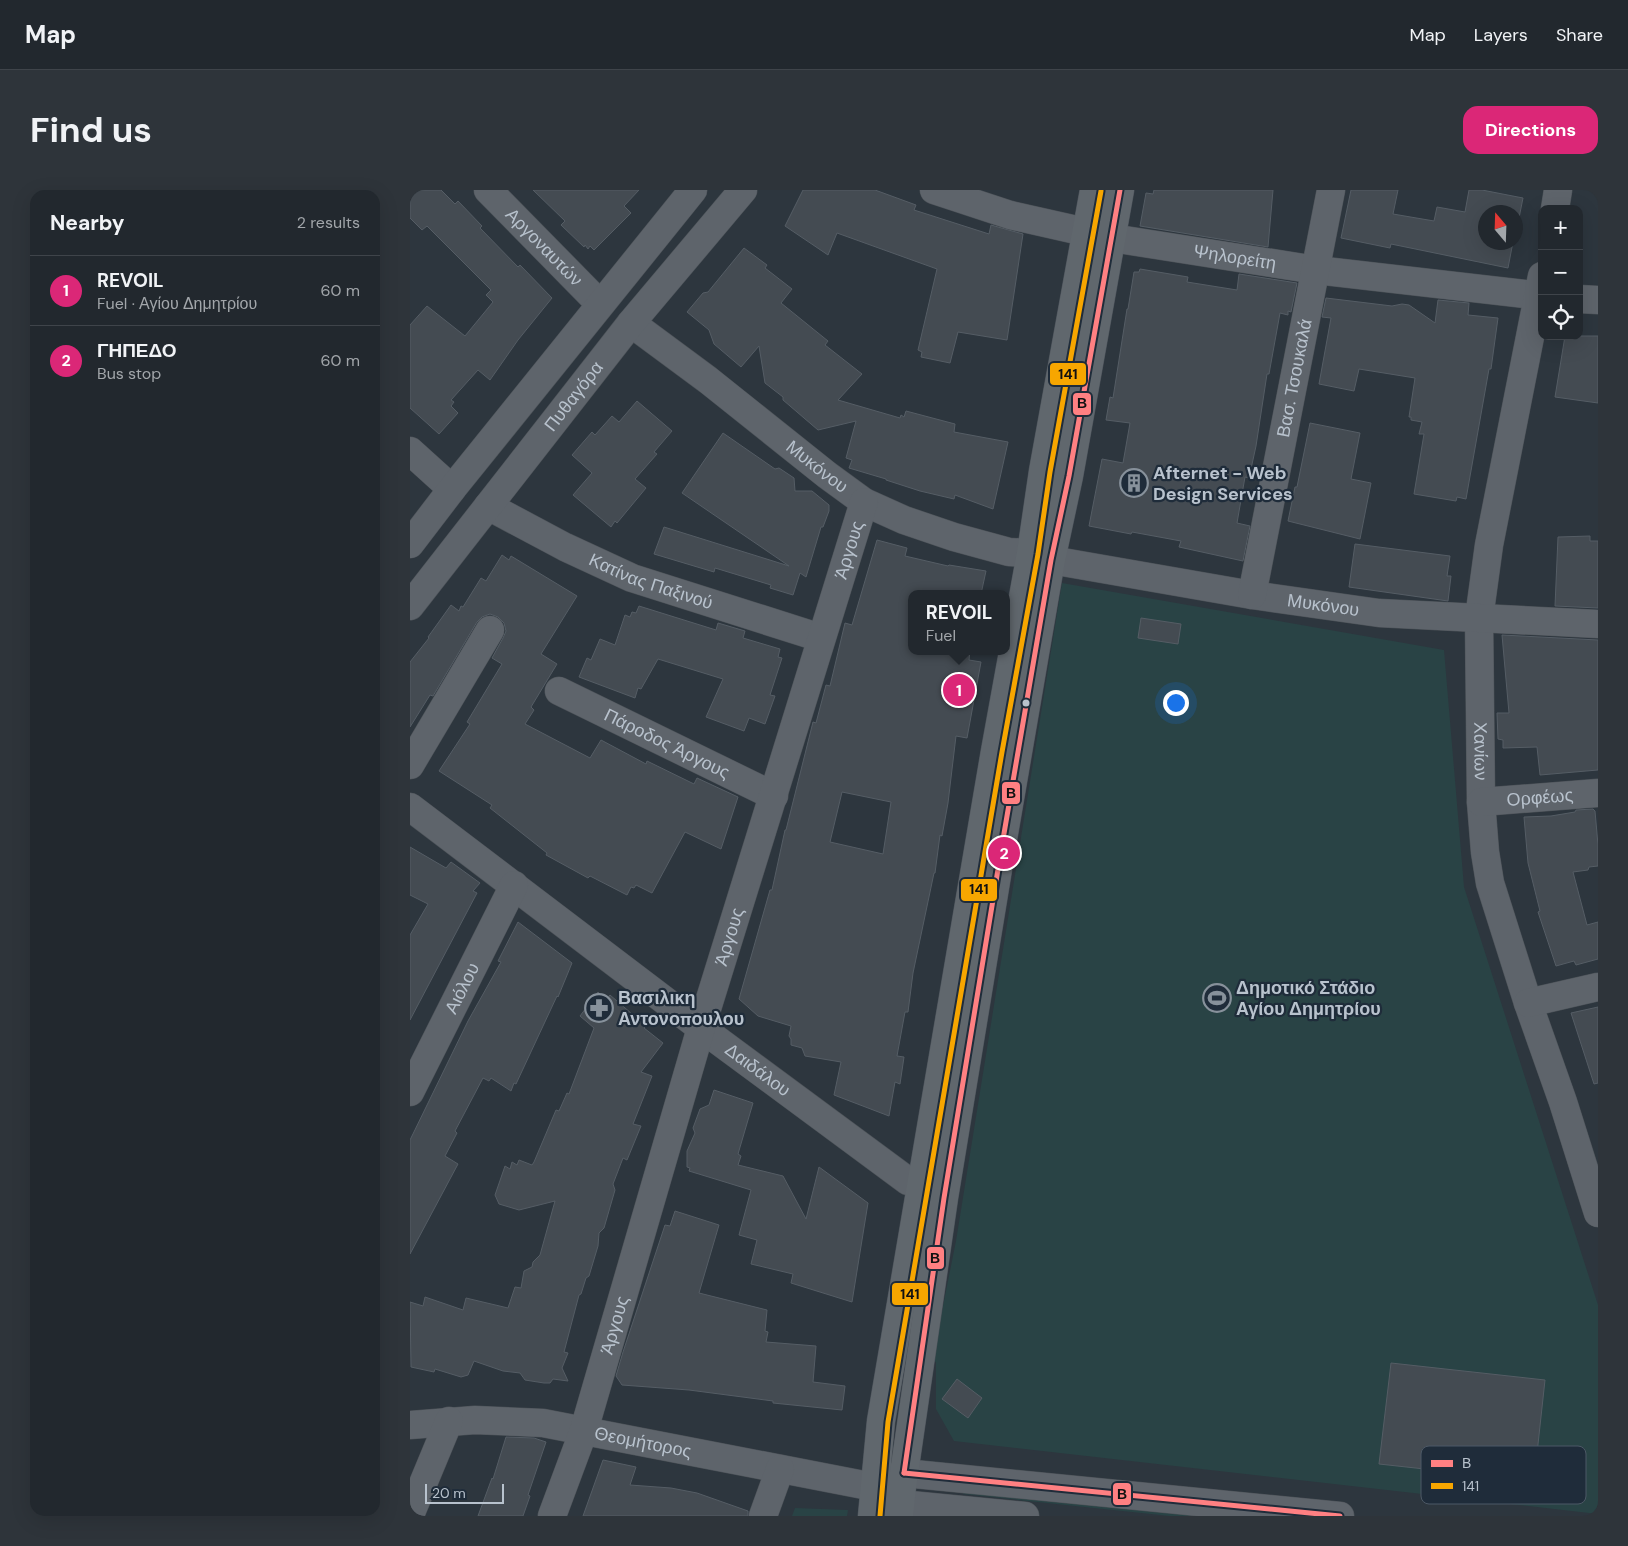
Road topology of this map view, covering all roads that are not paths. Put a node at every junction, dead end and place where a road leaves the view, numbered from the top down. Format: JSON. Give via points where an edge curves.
{"nodes":[{"id":1,"x":488,"y":190,"type":"edge"},
{"id":2,"x":693,"y":190,"type":"edge"},
{"id":3,"x":743,"y":190,"type":"edge"},
{"id":4,"x":934,"y":190,"type":"edge"},
{"id":5,"x":1094,"y":190,"type":"edge"},
{"id":6,"x":1120,"y":190,"type":"edge"},
{"id":7,"x":1331,"y":190,"type":"edge"},
{"id":8,"x":1558,"y":190,"type":"edge"},
{"id":9,"x":1556,"y":205,"type":"edge"},
{"id":10,"x":1099,"y":234,"type":"junction"},
{"id":11,"x":1316,"y":270,"type":"junction"},
{"id":12,"x":1538,"y":289,"type":"edge"},
{"id":13,"x":1540,"y":295,"type":"edge"},
{"id":14,"x":1583,"y":299,"type":"edge"},
{"id":15,"x":1598,"y":300,"type":"edge"},
{"id":16,"x":600,"y":304,"type":"junction"},
{"id":17,"x":631,"y":323,"type":"junction"},
{"id":18,"x":410,"y":451,"type":"edge"},
{"id":19,"x":452,"y":489,"type":"junction"},
{"id":20,"x":864,"y":502,"type":"junction"},
{"id":21,"x":488,"y":506,"type":"junction"},
{"id":22,"x":410,"y":544,"type":"edge"},
{"id":23,"x":1041,"y":556,"type":"junction"},
{"id":24,"x":1252,"y":596,"type":"junction"},
{"id":25,"x":410,"y":606,"type":"edge"},
{"id":26,"x":1479,"y":618,"type":"junction"},
{"id":27,"x":1598,"y":624,"type":"edge"},
{"id":28,"x":490,"y":630,"type":"dead end"},
{"id":29,"x":821,"y":638,"type":"junction"},
{"id":30,"x":559,"y":691,"type":"dead end"},
{"id":31,"x":410,"y":765,"type":"edge"},
{"id":32,"x":1598,"y":793,"type":"edge"},
{"id":33,"x":774,"y":796,"type":"junction"},
{"id":34,"x":1481,"y":802,"type":"junction"},
{"id":35,"x":410,"y":807,"type":"edge"},
{"id":36,"x":514,"y":886,"type":"junction"},
{"id":37,"x":1598,"y":987,"type":"edge"},
{"id":38,"x":1528,"y":1003,"type":"junction"},
{"id":39,"x":701,"y":1028,"type":"junction"},
{"id":40,"x":410,"y":1092,"type":"edge"},
{"id":41,"x":921,"y":1183,"type":"junction"},
{"id":42,"x":944,"y":1198,"type":"junction"},
{"id":43,"x":1596,"y":1202,"type":"edge"},
{"id":44,"x":450,"y":1421,"type":"junction"},
{"id":45,"x":410,"y":1425,"type":"edge"},
{"id":46,"x":584,"y":1430,"type":"junction"},
{"id":47,"x":780,"y":1469,"type":"junction"},
{"id":48,"x":904,"y":1473,"type":"junction"},
{"id":49,"x":874,"y":1487,"type":"junction"},
{"id":50,"x":900,"y":1510,"type":"edge"},
{"id":51,"x":410,"y":1515,"type":"edge"},
{"id":52,"x":552,"y":1516,"type":"edge"},
{"id":53,"x":763,"y":1516,"type":"edge"},
{"id":54,"x":872,"y":1516,"type":"edge"},
{"id":55,"x":1025,"y":1516,"type":"edge"},
{"id":56,"x":1340,"y":1516,"type":"edge"}],
"edges":[{"from":1,"to":16,"type":"street","name":"Αργοναυτών"},
{"from":2,"to":16,"type":"street","name":"Πυθαγόρα"},
{"from":3,"to":17,"type":"street","name":"Πυθαγόρα"},
{"from":4,"to":10,"type":"street","name":"Ψηλορείτη","via":[[1010,215]]},
{"from":5,"to":10,"type":"main road"},
{"from":6,"to":10,"type":"main road"},
{"from":7,"to":11,"type":"street","name":"Βασ. Τσουκαλά"},
{"from":8,"to":9,"type":"street"},
{"from":10,"to":11,"type":"street","name":"Ψηλορείτη"},
{"from":10,"to":23,"type":"main road","via":[[1069,476]]},
{"from":11,"to":12,"type":"street","name":"Ψηλορείτη"},
{"from":11,"to":24,"type":"street","name":"Βασ. Τσουκαλά"},
{"from":13,"to":26,"type":"street","name":"Χανίων","via":[[1489,545]]},
{"from":14,"to":15,"type":"street"},
{"from":16,"to":19,"type":"street","name":"Πυθαγόρα"},
{"from":17,"to":20,"type":"street","name":"Μυκόνου"},
{"from":17,"to":21,"type":"street","name":"Πυθαγόρα"},
{"from":18,"to":19,"type":"street"},
{"from":19,"to":22,"type":"street","name":"Πυθαγόρα"},
{"from":20,"to":23,"type":"street","name":"Μυκόνου","via":[[954,537],[1009,552]]},
{"from":20,"to":29,"type":"street","name":"Άργους"},
{"from":21,"to":25,"type":"street","name":"Πυθαγόρα"},
{"from":21,"to":29,"type":"street","name":"Κατίνας Παξινού","via":[[632,578]]},
{"from":23,"to":24,"type":"street","name":"Μυκόνου"},
{"from":23,"to":41,"type":"main road","via":[[995,752]]},
{"from":23,"to":42,"type":"main road","via":[[1002,841]]},
{"from":24,"to":26,"type":"street","name":"Μυκόνου","via":[[1380,614]]},
{"from":26,"to":27,"type":"street","name":"Μυκόνου"},
{"from":26,"to":34,"type":"street","name":"Χανίων"},
{"from":28,"to":31,"type":"street"},
{"from":29,"to":33,"type":"street","name":"Άργους"},
{"from":30,"to":33,"type":"street","name":"Πάροδος Άργους"},
{"from":32,"to":34,"type":"street","name":"Ορφέως"},
{"from":33,"to":39,"type":"street","name":"Άργους"},
{"from":34,"to":38,"type":"street","name":"Χανίων","via":[[1490,883]]},
{"from":35,"to":36,"type":"street","name":"Δαιδάλου"},
{"from":36,"to":39,"type":"street","name":"Δαιδάλου"},
{"from":36,"to":40,"type":"street","name":"Αιόλου"},
{"from":37,"to":38,"type":"street"},
{"from":38,"to":43,"type":"street","name":"Χανίων"},
{"from":39,"to":41,"type":"street","name":"Δαιδάλου","via":[[908,1181]]},
{"from":39,"to":46,"type":"street","name":"Άργους"},
{"from":41,"to":42,"type":"street","name":"Δαιδάλου"},
{"from":41,"to":49,"type":"main road","via":[[881,1421]]},
{"from":42,"to":48,"type":"main road"},
{"from":44,"to":45,"type":"street","name":"Θεομήτορος"},
{"from":44,"to":46,"type":"street","name":"Θεομήτορος","via":[[507,1420]]},
{"from":44,"to":51,"type":"street"},
{"from":46,"to":47,"type":"street","name":"Θεομήτορος"},
{"from":46,"to":52,"type":"street","name":"Άργους"},
{"from":47,"to":49,"type":"street","name":"Θεομήτορος"},
{"from":47,"to":53,"type":"street"},
{"from":48,"to":49,"type":"street"},
{"from":48,"to":50,"type":"main road"},
{"from":48,"to":56,"type":"street"},
{"from":49,"to":50,"type":"street","name":"Θεομήτορος"},
{"from":49,"to":54,"type":"main road"},
{"from":50,"to":55,"type":"street","name":"Θεομήτορος"}]}
